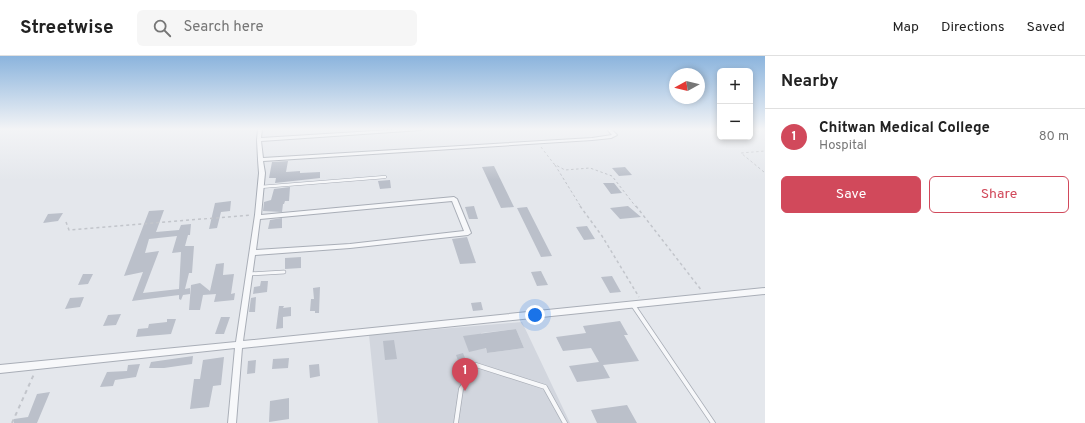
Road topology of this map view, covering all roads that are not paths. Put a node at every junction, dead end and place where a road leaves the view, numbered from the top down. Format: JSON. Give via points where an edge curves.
{"nodes":[{"id":1,"x":259,"y":146,"type":"edge"},
{"id":2,"x":479,"y":146,"type":"edge"},
{"id":3,"x":260,"y":160,"type":"junction"},
{"id":4,"x":385,"y":177,"type":"dead end"},
{"id":5,"x":260,"y":187,"type":"junction"},
{"id":6,"x":258,"y":216,"type":"junction"},
{"id":7,"x":252,"y":253,"type":"junction"},
{"id":8,"x":284,"y":272,"type":"dead end"},
{"id":9,"x":249,"y":274,"type":"junction"},
{"id":10,"x":765,"y":290,"type":"edge"},
{"id":11,"x":633,"y":305,"type":"junction"},
{"id":12,"x":239,"y":344,"type":"junction"},
{"id":13,"x":0,"y":369,"type":"edge"},
{"id":14,"x":232,"y":423,"type":"edge"},
{"id":15,"x":456,"y":423,"type":"edge"},
{"id":16,"x":565,"y":423,"type":"edge"},
{"id":17,"x":713,"y":423,"type":"edge"}],
"edges":[{"from":1,"to":3,"type":"street"},
{"from":2,"to":3,"type":"street"},
{"from":3,"to":5,"type":"street"},
{"from":4,"to":5,"type":"lane"},
{"from":5,"to":6,"type":"street"},
{"from":6,"to":7,"type":"street"},
{"from":6,"to":7,"type":"street","via":[[454,199],[468,233],[350,246]]},
{"from":7,"to":9,"type":"street"},
{"from":8,"to":9,"type":"lane"},
{"from":9,"to":12,"type":"street"},
{"from":10,"to":11,"type":"street"},
{"from":11,"to":12,"type":"street"},
{"from":11,"to":17,"type":"lane"},
{"from":12,"to":13,"type":"street"},
{"from":12,"to":14,"type":"street"},
{"from":15,"to":16,"type":"lane","via":[[461,389],[476,365],[545,388]]}]}
